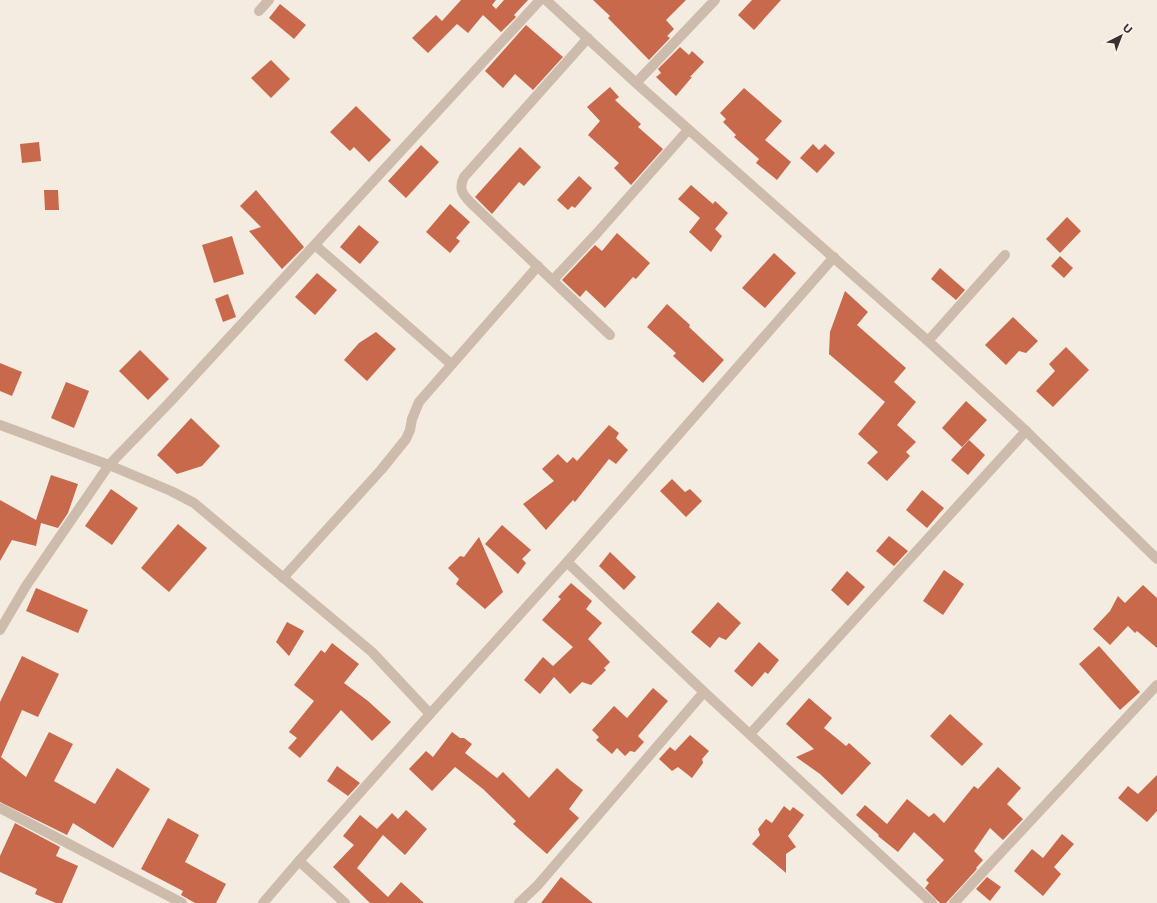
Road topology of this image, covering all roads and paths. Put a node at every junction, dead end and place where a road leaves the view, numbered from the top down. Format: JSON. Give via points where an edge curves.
{"nodes":[{"id":1,"x":270,"y":0,"type":"edge"},
{"id":2,"x":540,"y":0,"type":"edge"},
{"id":3,"x":546,"y":0,"type":"edge"},
{"id":4,"x":715,"y":0,"type":"edge"},
{"id":5,"x":259,"y":11,"type":"dead end"},
{"id":6,"x":588,"y":38,"type":"junction"},
{"id":7,"x":636,"y":83,"type":"junction"},
{"id":8,"x":688,"y":130,"type":"junction"},
{"id":9,"x":315,"y":245,"type":"junction"},
{"id":10,"x":1005,"y":255,"type":"dead end"},
{"id":11,"x":834,"y":257,"type":"junction"},
{"id":12,"x":538,"y":266,"type":"junction"},
{"id":13,"x":553,"y":280,"type":"junction"},
{"id":14,"x":610,"y":335,"type":"dead end"},
{"id":15,"x":928,"y":341,"type":"junction"},
{"id":16,"x":452,"y":364,"type":"junction"},
{"id":17,"x":0,"y":425,"type":"edge"},
{"id":18,"x":1026,"y":431,"type":"junction"},
{"id":19,"x":109,"y":465,"type":"junction"},
{"id":20,"x":1157,"y":559,"type":"edge"},
{"id":21,"x":567,"y":562,"type":"junction"},
{"id":22,"x":283,"y":578,"type":"junction"},
{"id":23,"x":0,"y":630,"type":"edge"},
{"id":24,"x":1157,"y":685,"type":"edge"},
{"id":25,"x":704,"y":692,"type":"junction"},
{"id":26,"x":430,"y":714,"type":"junction"},
{"id":27,"x":750,"y":734,"type":"junction"},
{"id":28,"x":0,"y":808,"type":"edge"},
{"id":29,"x":299,"y":861,"type":"junction"},
{"id":30,"x":182,"y":903,"type":"edge"},
{"id":31,"x":263,"y":903,"type":"edge"},
{"id":32,"x":345,"y":903,"type":"edge"},
{"id":33,"x":518,"y":903,"type":"edge"},
{"id":34,"x":932,"y":903,"type":"edge"},
{"id":35,"x":954,"y":903,"type":"edge"}],
"edges":[{"from":1,"to":5,"type":"street"},
{"from":2,"to":9,"type":"street"},
{"from":3,"to":6,"type":"street"},
{"from":4,"to":7,"type":"street"},
{"from":6,"to":7,"type":"street"},
{"from":6,"to":12,"type":"street","via":[[464,178],[460,189],[463,196]]},
{"from":7,"to":8,"type":"street"},
{"from":8,"to":11,"type":"street"},
{"from":8,"to":13,"type":"street","via":[[604,227]]},
{"from":9,"to":16,"type":"street"},
{"from":9,"to":19,"type":"street"},
{"from":10,"to":15,"type":"street"},
{"from":11,"to":15,"type":"street"},
{"from":11,"to":21,"type":"street"},
{"from":12,"to":13,"type":"street"},
{"from":12,"to":16,"type":"street"},
{"from":13,"to":14,"type":"street"},
{"from":15,"to":18,"type":"street"},
{"from":16,"to":22,"type":"street","via":[[419,402],[406,440]]},
{"from":17,"to":19,"type":"street"},
{"from":18,"to":20,"type":"street"},
{"from":18,"to":27,"type":"street"},
{"from":19,"to":22,"type":"street","via":[[172,491],[194,504]]},
{"from":19,"to":23,"type":"street","via":[[26,586]]},
{"from":21,"to":25,"type":"street"},
{"from":21,"to":26,"type":"street"},
{"from":22,"to":26,"type":"street","via":[[372,652]]},
{"from":24,"to":35,"type":"street"},
{"from":25,"to":27,"type":"street"},
{"from":25,"to":33,"type":"street","via":[[537,886]]},
{"from":26,"to":29,"type":"street"},
{"from":27,"to":34,"type":"street"},
{"from":28,"to":30,"type":"street"},
{"from":29,"to":31,"type":"street"},
{"from":29,"to":32,"type":"street"}]}
